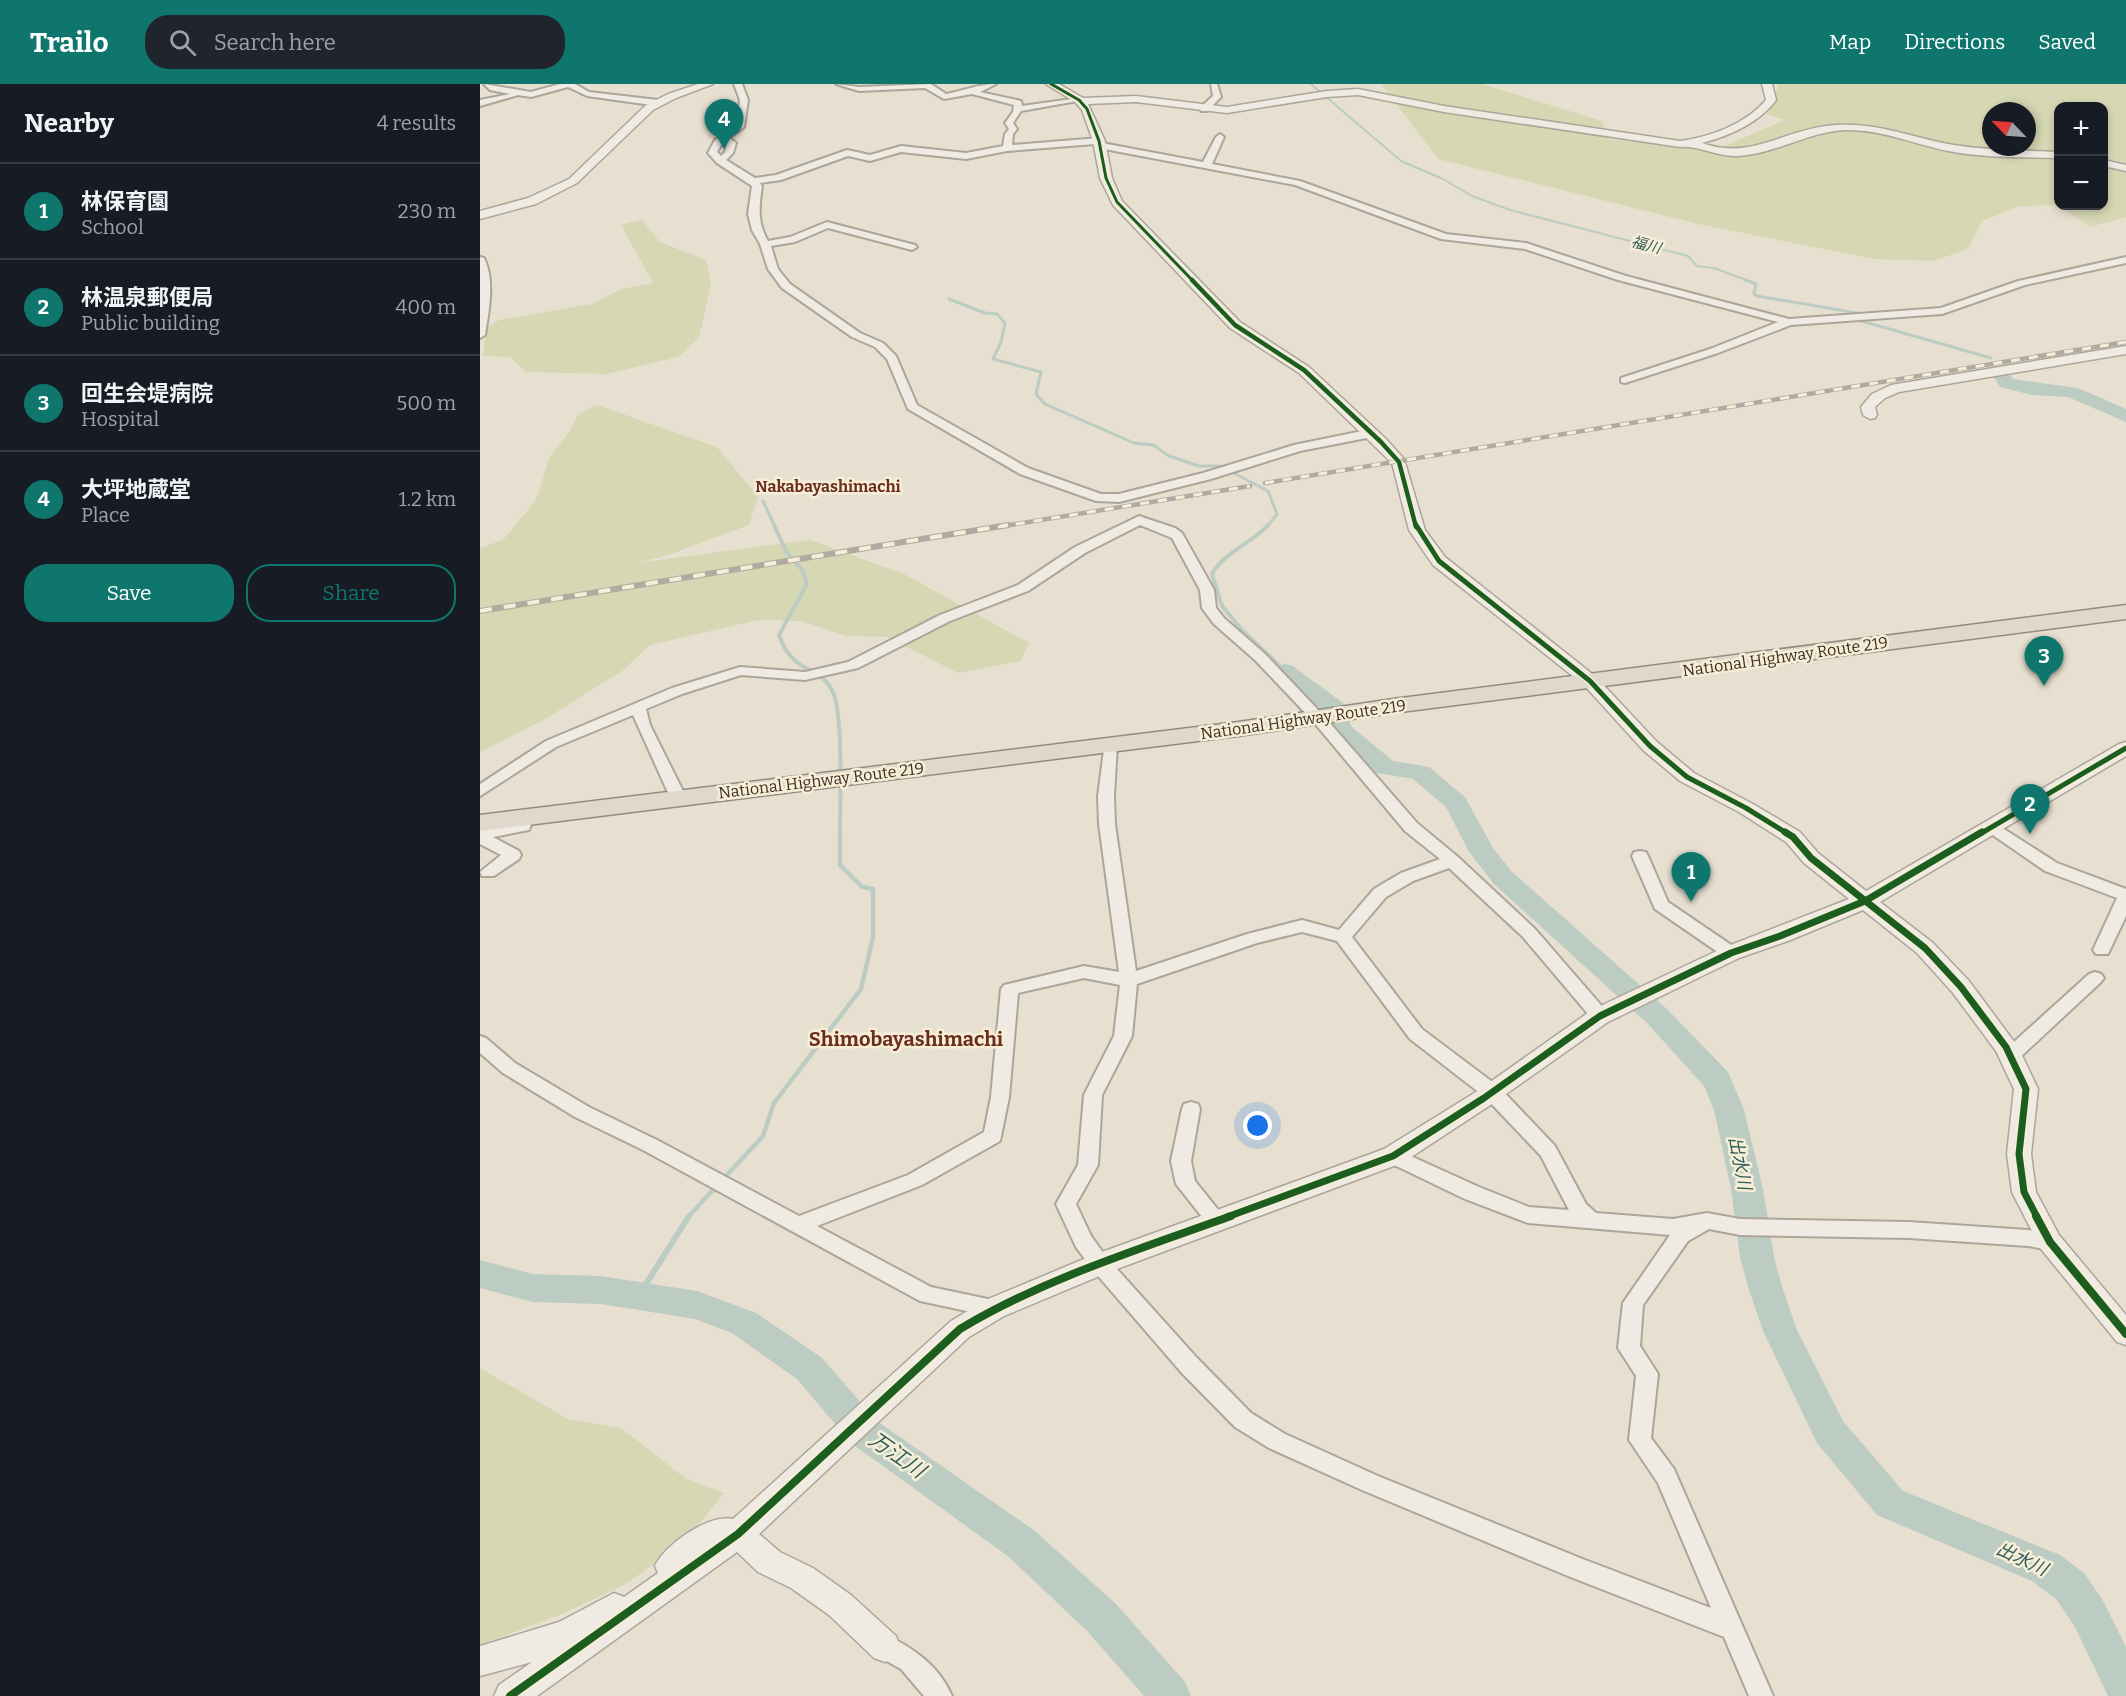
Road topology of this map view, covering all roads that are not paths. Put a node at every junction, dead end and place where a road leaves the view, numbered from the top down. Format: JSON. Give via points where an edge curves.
{"nodes":[{"id":1,"x":488,"y":84,"type":"edge"},
{"id":2,"x":569,"y":84,"type":"edge"},
{"id":3,"x":708,"y":84,"type":"edge"},
{"id":4,"x":738,"y":84,"type":"edge"},
{"id":5,"x":840,"y":84,"type":"edge"},
{"id":6,"x":992,"y":84,"type":"edge"},
{"id":7,"x":1051,"y":84,"type":"edge"},
{"id":8,"x":1767,"y":84,"type":"edge"},
{"id":9,"x":1214,"y":86,"type":"dead end"},
{"id":10,"x":972,"y":92,"type":"junction"},
{"id":11,"x":521,"y":94,"type":"junction"},
{"id":12,"x":1080,"y":100,"type":"junction"},
{"id":13,"x":480,"y":103,"type":"edge"},
{"id":14,"x":658,"y":103,"type":"junction"},
{"id":15,"x":1019,"y":109,"type":"junction"},
{"id":16,"x":1204,"y":109,"type":"junction"},
{"id":17,"x":1220,"y":137,"type":"dead end"},
{"id":18,"x":1099,"y":143,"type":"junction"},
{"id":19,"x":1690,"y":143,"type":"junction"},
{"id":20,"x":1007,"y":148,"type":"junction"},
{"id":21,"x":2054,"y":155,"type":"edge"},
{"id":22,"x":2108,"y":164,"type":"edge"},
{"id":23,"x":1206,"y":166,"type":"junction"},
{"id":24,"x":2126,"y":168,"type":"edge"},
{"id":25,"x":754,"y":181,"type":"junction"},
{"id":26,"x":480,"y":215,"type":"edge"},
{"id":27,"x":765,"y":244,"type":"junction"},
{"id":28,"x":912,"y":247,"type":"dead end"},
{"id":29,"x":480,"y":260,"type":"edge"},
{"id":30,"x":2126,"y":260,"type":"edge"},
{"id":31,"x":1789,"y":322,"type":"junction"},
{"id":32,"x":480,"y":335,"type":"edge"},
{"id":33,"x":2126,"y":350,"type":"edge"},
{"id":34,"x":1625,"y":380,"type":"dead end"},
{"id":35,"x":1870,"y":415,"type":"dead end"},
{"id":36,"x":1372,"y":433,"type":"junction"},
{"id":37,"x":2126,"y":612,"type":"edge"},
{"id":38,"x":1590,"y":681,"type":"junction"},
{"id":39,"x":638,"y":708,"type":"junction"},
{"id":40,"x":1317,"y":717,"type":"junction"},
{"id":41,"x":1110,"y":745,"type":"junction"},
{"id":42,"x":2126,"y":748,"type":"edge"},
{"id":43,"x":480,"y":791,"type":"edge"},
{"id":44,"x":678,"y":797,"type":"junction"},
{"id":45,"x":526,"y":817,"type":"junction"},
{"id":46,"x":480,"y":823,"type":"edge"},
{"id":47,"x":1993,"y":827,"type":"junction"},
{"id":48,"x":480,"y":836,"type":"edge"},
{"id":49,"x":1640,"y":856,"type":"dead end"},
{"id":50,"x":1452,"y":861,"type":"junction"},
{"id":51,"x":488,"y":872,"type":"dead end"},
{"id":52,"x":2126,"y":896,"type":"edge"},
{"id":53,"x":1865,"y":901,"type":"junction"},
{"id":54,"x":1343,"y":937,"type":"junction"},
{"id":55,"x":2102,"y":950,"type":"dead end"},
{"id":56,"x":1731,"y":953,"type":"junction"},
{"id":57,"x":2095,"y":978,"type":"dead end"},
{"id":58,"x":1129,"y":980,"type":"junction"},
{"id":59,"x":1600,"y":1016,"type":"junction"},
{"id":60,"x":480,"y":1043,"type":"edge"},
{"id":61,"x":2010,"y":1056,"type":"junction"},
{"id":62,"x":1492,"y":1092,"type":"junction"},
{"id":63,"x":1191,"y":1109,"type":"dead end"},
{"id":64,"x":1393,"y":1156,"type":"junction"},
{"id":65,"x":1217,"y":1221,"type":"junction"},
{"id":66,"x":1707,"y":1221,"type":"junction"},
{"id":67,"x":1593,"y":1222,"type":"junction"},
{"id":68,"x":797,"y":1225,"type":"junction"},
{"id":69,"x":2050,"y":1242,"type":"junction"},
{"id":70,"x":1101,"y":1264,"type":"junction"},
{"id":71,"x":995,"y":1308,"type":"junction"},
{"id":72,"x":2126,"y":1334,"type":"edge"},
{"id":73,"x":744,"y":1528,"type":"junction"},
{"id":74,"x":1732,"y":1628,"type":"junction"},
{"id":75,"x":885,"y":1647,"type":"joint"},
{"id":76,"x":480,"y":1661,"type":"edge"},
{"id":77,"x":510,"y":1696,"type":"edge"},
{"id":78,"x":940,"y":1696,"type":"edge"},
{"id":79,"x":1761,"y":1696,"type":"edge"}],
"edges":[{"from":1,"to":11,"type":"street"},
{"from":2,"to":11,"type":"street","via":[[539,94]]},
{"from":2,"to":14,"type":"street","via":[[587,94]]},
{"from":3,"to":14,"type":"street"},
{"from":4,"to":25,"type":"street","via":[[744,100],[741,124],[723,138],[732,147],[720,161]]},
{"from":5,"to":10,"type":"street","via":[[859,89],[927,85],[944,97]]},
{"from":6,"to":10,"type":"street"},
{"from":7,"to":12,"type":"street"},
{"from":8,"to":19,"type":"street","via":[[1771,100],[1762,111],[1705,140]]},
{"from":9,"to":16,"type":"street","via":[[1217,97]]},
{"from":10,"to":15,"type":"street","via":[[1018,103]]},
{"from":11,"to":13,"type":"street"},
{"from":12,"to":15,"type":"street"},
{"from":12,"to":16,"type":"street","via":[[1136,99]]},
{"from":12,"to":18,"type":"street"},
{"from":14,"to":26,"type":"street","via":[[573,181],[532,201]]},
{"from":15,"to":20,"type":"street","via":[[1009,123],[1013,129]]},
{"from":16,"to":19,"type":"street","via":[[1227,111],[1358,92],[1444,110]]},
{"from":17,"to":23,"type":"street"},
{"from":18,"to":20,"type":"street"},
{"from":18,"to":23,"type":"street"},
{"from":18,"to":36,"type":"street","via":[[1106,178],[1117,202],[1178,268],[1235,325],[1304,370]]},
{"from":19,"to":21,"type":"street","via":[[1712,152],[1743,154],[1823,130],[1847,127],[1960,150]]},
{"from":20,"to":25,"type":"street","via":[[966,156],[901,149],[870,158],[847,153],[778,178]]},
{"from":22,"to":24,"type":"street"},
{"from":23,"to":31,"type":"street","via":[[1297,183],[1444,237],[1526,246],[1622,278]]},
{"from":25,"to":27,"type":"street","via":[[758,191],[753,214]]},
{"from":27,"to":28,"type":"street","via":[[792,240],[827,225]]},
{"from":27,"to":36,"type":"street","via":[[772,269],[786,286],[856,335],[879,345],[892,358],[912,407],[1024,471],[1100,498],[1119,498],[1298,448]]},
{"from":29,"to":32,"type":"street"},
{"from":30,"to":31,"type":"street","via":[[2022,283],[1942,311]]},
{"from":31,"to":34,"type":"street"},
{"from":33,"to":35,"type":"street","via":[[1896,388],[1872,400],[1868,406]]},
{"from":36,"to":38,"type":"street","via":[[1399,462],[1417,530],[1430,552]]},
{"from":37,"to":38,"type":"highway","name":"National Highway Route 219"},
{"from":38,"to":40,"type":"highway","name":"National Highway Route 219"},
{"from":38,"to":53,"type":"street","via":[[1650,746],[1687,777],[1792,837],[1811,858]]},
{"from":39,"to":40,"type":"street","via":[[740,671],[805,676],[853,666],[945,618],[1023,588],[1080,550],[1139,520],[1177,536],[1207,590],[1209,608],[1219,621]]},
{"from":39,"to":43,"type":"street","via":[[551,744]]},
{"from":39,"to":44,"type":"street"},
{"from":40,"to":41,"type":"highway","name":"National Highway Route 219"},
{"from":40,"to":50,"type":"street","via":[[1411,827]]},
{"from":41,"to":44,"type":"highway","name":"National Highway Route 219"},
{"from":41,"to":58,"type":"street","via":[[1107,824]]},
{"from":42,"to":47,"type":"street"},
{"from":44,"to":45,"type":"highway","name":"National Highway Route 219"},
{"from":45,"to":46,"type":"highway","name":"National Highway Route 219"},
{"from":45,"to":48,"type":"street","via":[[523,826]]},
{"from":47,"to":52,"type":"street","via":[[2051,867]]},
{"from":47,"to":53,"type":"street"},
{"from":48,"to":51,"type":"street","via":[[513,855]]},
{"from":49,"to":56,"type":"street","via":[[1661,905]]},
{"from":50,"to":54,"type":"street","via":[[1380,893]]},
{"from":50,"to":59,"type":"street","via":[[1529,933]]},
{"from":52,"to":55,"type":"street"},
{"from":53,"to":56,"type":"street"},
{"from":53,"to":61,"type":"street","via":[[1925,948],[1961,987]]},
{"from":54,"to":58,"type":"street","via":[[1302,926],[1253,938]]},
{"from":54,"to":62,"type":"street","via":[[1416,1034]]},
{"from":56,"to":59,"type":"street"},
{"from":57,"to":61,"type":"street"},
{"from":58,"to":68,"type":"street","via":[[1084,972],[1010,989],[993,1136],[915,1180]]},
{"from":58,"to":70,"type":"street","via":[[1123,1036],[1093,1095],[1088,1165],[1066,1204],[1083,1241]]},
{"from":59,"to":62,"type":"street"},
{"from":60,"to":68,"type":"street","via":[[509,1068],[582,1112]]},
{"from":61,"to":69,"type":"street","via":[[2026,1089],[2019,1154],[2024,1192]]},
{"from":62,"to":64,"type":"street"},
{"from":62,"to":67,"type":"street","via":[[1548,1151],[1579,1210]]},
{"from":63,"to":65,"type":"street","via":[[1181,1161],[1186,1184]]},
{"from":64,"to":65,"type":"street"},
{"from":64,"to":67,"type":"street","via":[[1528,1215]]},
{"from":65,"to":70,"type":"street"},
{"from":66,"to":67,"type":"street","via":[[1673,1227]]},
{"from":66,"to":69,"type":"street","via":[[1740,1227],[1908,1230]]},
{"from":66,"to":74,"type":"street","via":[[1681,1235],[1634,1303],[1629,1348],[1647,1374],[1640,1440],[1666,1476]]},
{"from":68,"to":71,"type":"street","via":[[927,1295]]},
{"from":69,"to":72,"type":"street"},
{"from":70,"to":71,"type":"street"},
{"from":70,"to":74,"type":"street","via":[[1243,1420],[1277,1441],[1576,1568]]},
{"from":71,"to":73,"type":"street","via":[[960,1329]]},
{"from":73,"to":75,"type":"street","via":[[769,1562],[802,1578],[840,1605]]},
{"from":73,"to":76,"type":"street","via":[[714,1532],[609,1611],[565,1634]]},
{"from":73,"to":77,"type":"street"},
{"from":74,"to":79,"type":"street"},
{"from":75,"to":78,"type":"street","via":[[910,1660]]}]}
